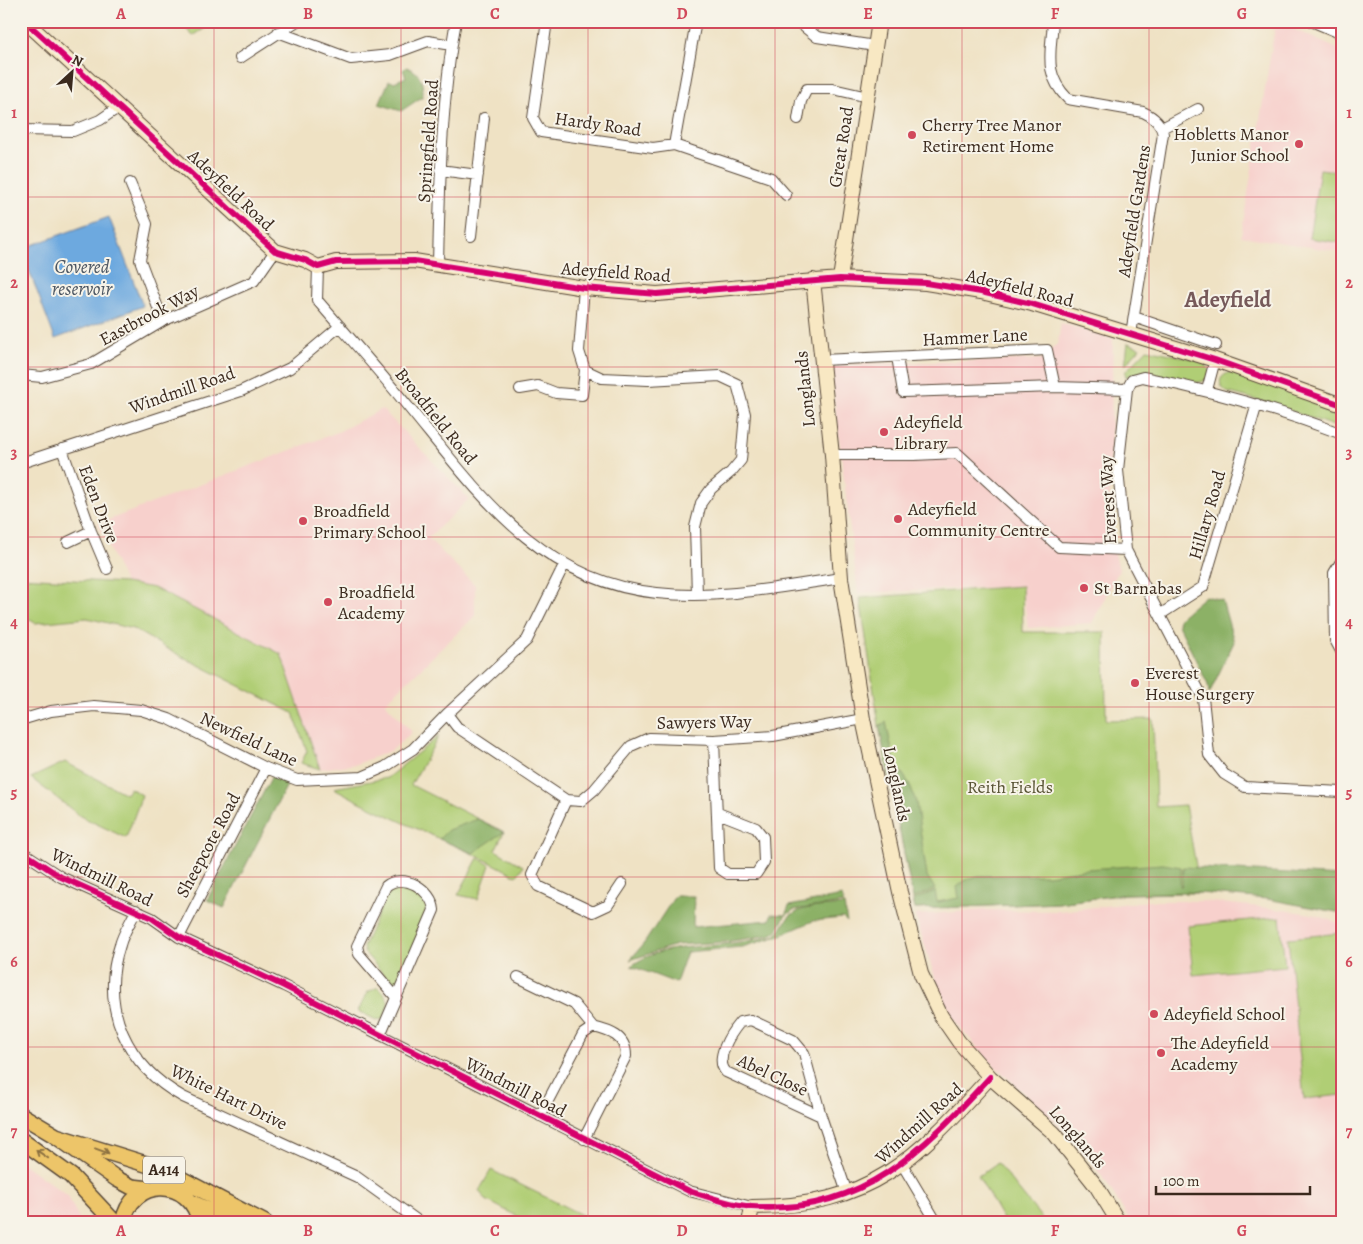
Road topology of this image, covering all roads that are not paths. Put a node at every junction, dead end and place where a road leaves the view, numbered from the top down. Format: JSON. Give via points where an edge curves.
{"nodes":[{"id":1,"x":25,"y":21,"type":"edge"},
{"id":2,"x":297,"y":21,"type":"edge"},
{"id":3,"x":456,"y":21,"type":"edge"},
{"id":4,"x":547,"y":21,"type":"edge"},
{"id":5,"x":696,"y":21,"type":"edge"},
{"id":6,"x":797,"y":21,"type":"edge"},
{"id":7,"x":879,"y":21,"type":"edge"},
{"id":8,"x":1053,"y":21,"type":"edge"},
{"id":9,"x":1311,"y":21,"type":"edge"},
{"id":10,"x":278,"y":32,"type":"junction"},
{"id":11,"x":1342,"y":34,"type":"edge"},
{"id":12,"x":452,"y":45,"type":"junction"},
{"id":13,"x":875,"y":46,"type":"junction"},
{"id":14,"x":240,"y":58,"type":"dead end"},
{"id":15,"x":868,"y":97,"type":"junction"},
{"id":16,"x":119,"y":108,"type":"junction"},
{"id":17,"x":1198,"y":109,"type":"dead end"},
{"id":18,"x":484,"y":118,"type":"dead end"},
{"id":19,"x":798,"y":119,"type":"dead end"},
{"id":20,"x":1162,"y":128,"type":"junction"},
{"id":21,"x":21,"y":130,"type":"edge"},
{"id":22,"x":674,"y":145,"type":"junction"},
{"id":23,"x":440,"y":170,"type":"junction"},
{"id":24,"x":478,"y":175,"type":"junction"},
{"id":25,"x":130,"y":183,"type":"dead end"},
{"id":26,"x":786,"y":195,"type":"dead end"},
{"id":27,"x":471,"y":236,"type":"dead end"},
{"id":28,"x":275,"y":251,"type":"junction"},
{"id":29,"x":438,"y":264,"type":"junction"},
{"id":30,"x":318,"y":267,"type":"junction"},
{"id":31,"x":840,"y":279,"type":"junction"},
{"id":32,"x":813,"y":280,"type":"junction"},
{"id":33,"x":584,"y":288,"type":"junction"},
{"id":34,"x":1134,"y":317,"type":"junction"},
{"id":35,"x":163,"y":322,"type":"junction"},
{"id":36,"x":340,"y":326,"type":"junction"},
{"id":37,"x":1131,"y":334,"type":"junction"},
{"id":38,"x":1216,"y":345,"type":"dead end"},
{"id":39,"x":897,"y":357,"type":"junction"},
{"id":40,"x":821,"y":360,"type":"junction"},
{"id":41,"x":1215,"y":360,"type":"junction"},
{"id":42,"x":585,"y":370,"type":"junction"},
{"id":43,"x":21,"y":375,"type":"edge"},
{"id":44,"x":1130,"y":385,"type":"junction"},
{"id":45,"x":1055,"y":387,"type":"junction"},
{"id":46,"x":520,"y":390,"type":"dead end"},
{"id":47,"x":1207,"y":390,"type":"junction"},
{"id":48,"x":1257,"y":404,"type":"junction"},
{"id":49,"x":1342,"y":405,"type":"edge"},
{"id":50,"x":1342,"y":434,"type":"edge"},
{"id":51,"x":62,"y":449,"type":"junction"},
{"id":52,"x":832,"y":455,"type":"junction"},
{"id":53,"x":21,"y":463,"type":"edge"},
{"id":54,"x":91,"y":531,"type":"junction"},
{"id":55,"x":68,"y":542,"type":"dead end"},
{"id":56,"x":1126,"y":550,"type":"junction"},
{"id":57,"x":1342,"y":560,"type":"edge"},
{"id":58,"x":564,"y":565,"type":"junction"},
{"id":59,"x":107,"y":570,"type":"dead end"},
{"id":60,"x":841,"y":578,"type":"junction"},
{"id":61,"x":698,"y":596,"type":"junction"},
{"id":62,"x":1161,"y":614,"type":"junction"},
{"id":63,"x":1342,"y":653,"type":"edge"},
{"id":64,"x":447,"y":714,"type":"junction"},
{"id":65,"x":21,"y":720,"type":"edge"},
{"id":66,"x":863,"y":720,"type":"junction"},
{"id":67,"x":714,"y":740,"type":"junction"},
{"id":68,"x":266,"y":768,"type":"junction"},
{"id":69,"x":1342,"y":792,"type":"edge"},
{"id":70,"x":566,"y":800,"type":"junction"},
{"id":71,"x":718,"y":813,"type":"junction"},
{"id":72,"x":21,"y":851,"type":"edge"},
{"id":73,"x":622,"y":884,"type":"dead end"},
{"id":74,"x":136,"y":910,"type":"junction"},
{"id":75,"x":179,"y":937,"type":"junction"},
{"id":76,"x":518,"y":977,"type":"dead end"},
{"id":77,"x":396,"y":996,"type":"junction"},
{"id":78,"x":593,"y":1027,"type":"junction"},
{"id":79,"x":380,"y":1035,"type":"junction"},
{"id":80,"x":990,"y":1077,"type":"junction"},
{"id":81,"x":21,"y":1115,"type":"edge"},
{"id":82,"x":540,"y":1116,"type":"junction"},
{"id":83,"x":821,"y":1116,"type":"junction"},
{"id":84,"x":56,"y":1136,"type":"junction"},
{"id":85,"x":584,"y":1139,"type":"junction"},
{"id":86,"x":21,"y":1140,"type":"edge"},
{"id":87,"x":902,"y":1164,"type":"junction"},
{"id":88,"x":150,"y":1189,"type":"junction"},
{"id":89,"x":847,"y":1193,"type":"junction"},
{"id":90,"x":191,"y":1202,"type":"junction"},
{"id":91,"x":752,"y":1207,"type":"junction"},
{"id":92,"x":115,"y":1223,"type":"edge"},
{"id":93,"x":123,"y":1223,"type":"edge"},
{"id":94,"x":200,"y":1223,"type":"edge"},
{"id":95,"x":235,"y":1223,"type":"edge"},
{"id":96,"x":265,"y":1223,"type":"edge"},
{"id":97,"x":421,"y":1223,"type":"edge"},
{"id":98,"x":750,"y":1223,"type":"edge"},
{"id":99,"x":937,"y":1223,"type":"edge"},
{"id":100,"x":1119,"y":1223,"type":"edge"}],
"edges":[{"from":1,"to":16,"type":"street","name":"Adeyfield Road"},
{"from":2,"to":10,"type":"street"},
{"from":3,"to":12,"type":"street","name":"Springfield Road"},
{"from":4,"to":22,"type":"street","name":"Hardy Road","via":[[532,118],[541,132],[654,148]]},
{"from":5,"to":22,"type":"street"},
{"from":6,"to":13,"type":"street","via":[[817,37]]},
{"from":7,"to":13,"type":"street","name":"Great Road"},
{"from":8,"to":20,"type":"street","name":"Adeyfield Gardens","via":[[1050,73],[1068,99],[1143,112],[1152,116]]},
{"from":9,"to":11,"type":"street"},
{"from":10,"to":12,"type":"street","via":[[351,59],[390,55],[428,41]]},
{"from":10,"to":14,"type":"street"},
{"from":12,"to":23,"type":"street","name":"Springfield Road"},
{"from":13,"to":15,"type":"street","name":"Great Road"},
{"from":15,"to":19,"type":"street","via":[[807,89]]},
{"from":15,"to":31,"type":"street","name":"Great Road"},
{"from":16,"to":21,"type":"street","via":[[73,131]]},
{"from":16,"to":28,"type":"street","name":"Adeyfield Road"},
{"from":17,"to":20,"type":"street"},
{"from":18,"to":24,"type":"street"},
{"from":20,"to":34,"type":"street","name":"Adeyfield Gardens"},
{"from":22,"to":26,"type":"street","via":[[771,178]]},
{"from":23,"to":24,"type":"street"},
{"from":23,"to":29,"type":"street","name":"Springfield Road"},
{"from":24,"to":27,"type":"street"},
{"from":25,"to":35,"type":"street","via":[[147,224],[140,260]]},
{"from":28,"to":30,"type":"street","name":"Adeyfield Road"},
{"from":28,"to":35,"type":"street","name":"Eastbrook Way","via":[[254,281]]},
{"from":29,"to":30,"type":"street","name":"Adeyfield Road","via":[[414,261],[336,262]]},
{"from":29,"to":33,"type":"street","name":"Adeyfield Road"},
{"from":30,"to":36,"type":"street","name":"Broadfield Road","via":[[317,300]]},
{"from":31,"to":32,"type":"street","name":"Adeyfield Road"},
{"from":31,"to":37,"type":"street","name":"Adeyfield Road","via":[[926,283],[981,292]]},
{"from":32,"to":33,"type":"street","name":"Adeyfield Road","via":[[657,294]]},
{"from":32,"to":40,"type":"street","name":"Longlands"},
{"from":33,"to":42,"type":"street","via":[[579,351]]},
{"from":34,"to":37,"type":"street","name":"Adeyfield Gardens"},
{"from":34,"to":38,"type":"street"},
{"from":35,"to":43,"type":"street","name":"Eastbrook Way","via":[[92,364],[42,377]]},
{"from":36,"to":51,"type":"street","name":"Windmill Road","via":[[290,368],[241,391]]},
{"from":36,"to":58,"type":"street","name":"Broadfield Road","via":[[471,484],[530,542]]},
{"from":37,"to":41,"type":"street","name":"Adeyfield Road"},
{"from":39,"to":40,"type":"street","name":"Hammer Lane"},
{"from":39,"to":45,"type":"street","via":[[903,392]]},
{"from":39,"to":45,"type":"street","name":"Hammer Lane","via":[[1047,350]]},
{"from":40,"to":52,"type":"street","name":"Longlands"},
{"from":41,"to":47,"type":"street"},
{"from":41,"to":49,"type":"street","name":"Adeyfield Road"},
{"from":42,"to":46,"type":"street","via":[[582,395],[556,393],[538,386]]},
{"from":42,"to":61,"type":"street","via":[[602,378],[648,380],[720,376],[737,384],[745,414],[741,460],[711,489],[701,504],[695,527]]},
{"from":44,"to":45,"type":"street"},
{"from":44,"to":47,"type":"street","via":[[1143,377]]},
{"from":44,"to":56,"type":"street","name":"Everest Way","via":[[1118,470]]},
{"from":47,"to":48,"type":"street"},
{"from":48,"to":50,"type":"street"},
{"from":48,"to":62,"type":"street","name":"Hillary Road","via":[[1203,587]]},
{"from":51,"to":53,"type":"street","name":"Windmill Road"},
{"from":51,"to":54,"type":"street","name":"Eden Drive"},
{"from":52,"to":56,"type":"street","via":[[957,453],[1059,547]]},
{"from":52,"to":60,"type":"street","name":"Longlands"},
{"from":54,"to":55,"type":"street"},
{"from":54,"to":59,"type":"street","name":"Eden Drive"},
{"from":56,"to":62,"type":"street","name":"Everest Way"},
{"from":57,"to":63,"type":"street","via":[[1334,579],[1335,640]]},
{"from":58,"to":61,"type":"street","name":"Broadfield Road","via":[[612,584],[656,593]]},
{"from":58,"to":64,"type":"street","via":[[527,640]]},
{"from":60,"to":61,"type":"street","name":"Broadfield Road"},
{"from":60,"to":66,"type":"street","name":"Longlands"},
{"from":62,"to":69,"type":"street","name":"Everest Way","via":[[1204,698],[1209,755],[1224,774],[1245,787]]},
{"from":64,"to":68,"type":"street","name":"Newfield Lane","via":[[413,749],[386,767],[362,777],[297,780]]},
{"from":64,"to":70,"type":"street","via":[[457,727]]},
{"from":65,"to":68,"type":"street","name":"Newfield Lane","via":[[51,711],[87,707],[141,710],[169,720]]},
{"from":66,"to":67,"type":"street","name":"Sawyers Way","via":[[773,736]]},
{"from":66,"to":80,"type":"street","name":"Longlands","via":[[921,974],[941,1016]]},
{"from":67,"to":70,"type":"street","name":"Sawyers Way","via":[[649,738],[631,746],[581,801]]},
{"from":67,"to":71,"type":"street"},
{"from":68,"to":75,"type":"street","name":"Sheepcote Road"},
{"from":70,"to":73,"type":"street","via":[[532,875],[538,886],[593,912],[608,905]]},
{"from":71,"to":71,"type":"street","via":[[719,868],[728,874],[756,874],[764,862],[763,837],[756,828]]},
{"from":72,"to":74,"type":"street","name":"Windmill Road","via":[[61,877]]},
{"from":74,"to":75,"type":"street","name":"Windmill Road"},
{"from":74,"to":97,"type":"street","name":"White Hart Drive","via":[[120,945],[114,980],[114,1003],[134,1058],[158,1082],[183,1098],[358,1177]]},
{"from":75,"to":79,"type":"street","name":"Windmill Road"},
{"from":76,"to":78,"type":"street","via":[[574,1004]]},
{"from":77,"to":77,"type":"street","via":[[434,910],[428,893],[400,880],[386,886],[357,946],[360,954]]},
{"from":77,"to":79,"type":"street"},
{"from":78,"to":82,"type":"street","name":"Windmill Road","via":[[583,1034]]},
{"from":78,"to":85,"type":"street","via":[[618,1036],[626,1045],[626,1056]]},
{"from":79,"to":82,"type":"street","name":"Windmill Road"},
{"from":80,"to":87,"type":"street","name":"Windmill Road","via":[[950,1121]]},
{"from":80,"to":100,"type":"street","name":"Longlands","via":[[1054,1133],[1097,1187]]},
{"from":81,"to":84,"type":"main road","number":"A414"},
{"from":82,"to":85,"type":"street","name":"Windmill Road"},
{"from":83,"to":83,"type":"street","name":"Abel Close","via":[[804,1053],[799,1046],[751,1020],[740,1022],[721,1057],[723,1069]]},
{"from":83,"to":89,"type":"street","name":"Abel Close"},
{"from":84,"to":88,"type":"main road","number":"A414","via":[[117,1180],[132,1187]]},
{"from":84,"to":96,"type":"main road","number":"A414","one_way":true,"via":[[162,1169]]},
{"from":85,"to":91,"type":"street","name":"Windmill Road","via":[[688,1191]]},
{"from":92,"to":86,"type":"main road","one_way":true,"via":[[71,1176]]},
{"from":87,"to":89,"type":"street","name":"Windmill Road","via":[[887,1175]]},
{"from":87,"to":99,"type":"street"},
{"from":88,"to":90,"type":"main road","via":[[168,1188],[185,1195]]},
{"from":88,"to":93,"type":"main road","via":[[130,1203]]},
{"from":89,"to":91,"type":"street","name":"Windmill Road","via":[[804,1204]]},
{"from":90,"to":94,"type":"main road"},
{"from":90,"to":95,"type":"main road","number":"A414"},
{"from":91,"to":98,"type":"street"}]}
